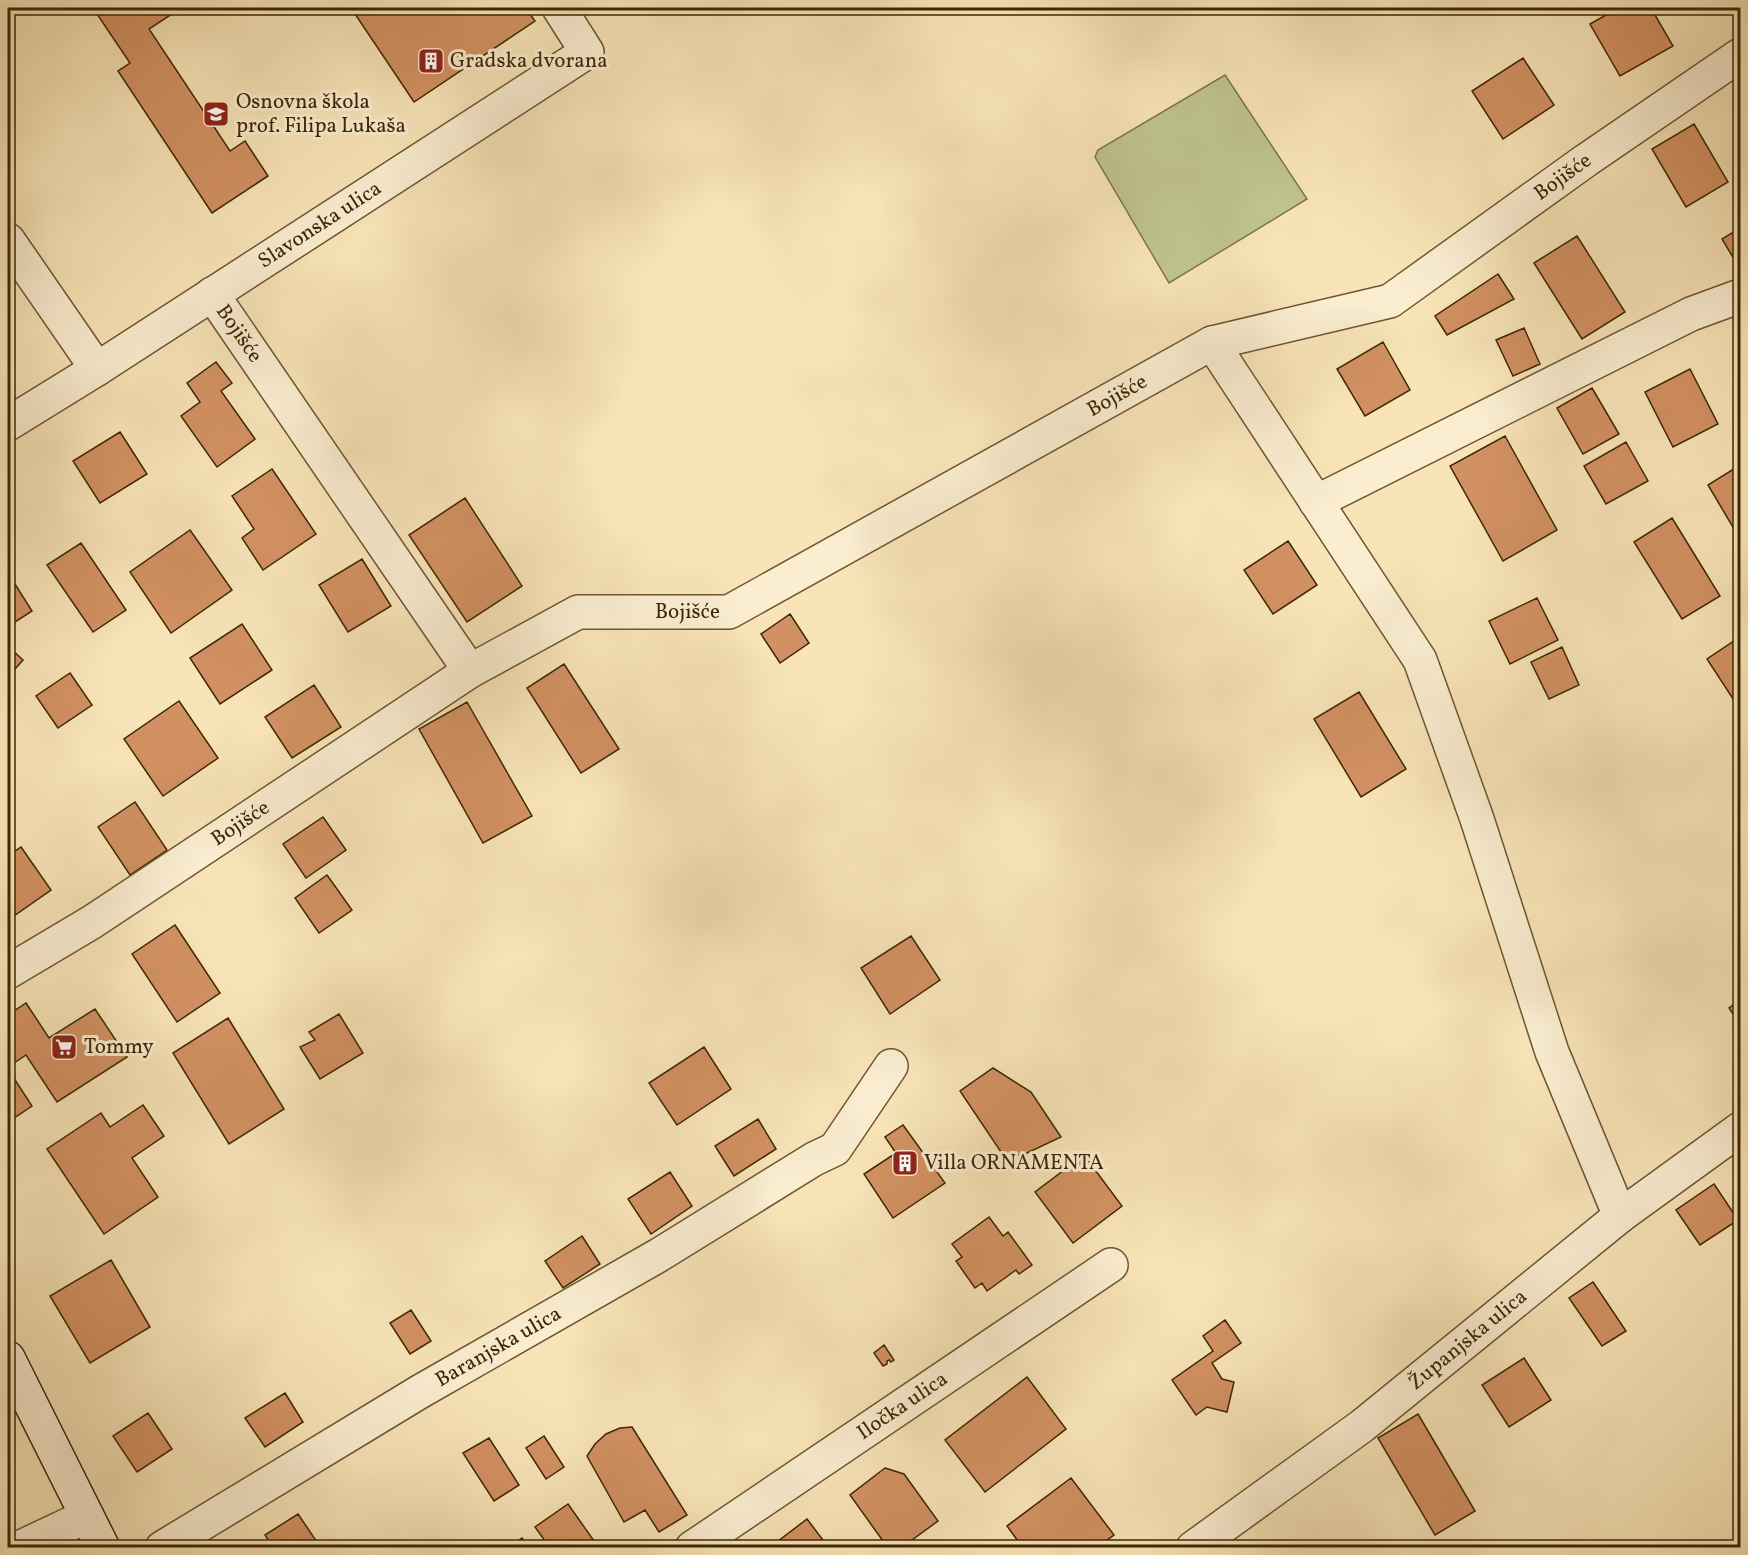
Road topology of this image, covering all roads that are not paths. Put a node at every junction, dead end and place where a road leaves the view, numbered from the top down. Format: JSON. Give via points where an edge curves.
{"nodes":[{"id":1,"x":558,"y":8,"type":"edge"},
{"id":2,"x":1740,"y":54,"type":"edge"},
{"id":3,"x":8,"y":240,"type":"edge"},
{"id":4,"x":212,"y":294,"type":"junction"},
{"id":5,"x":1740,"y":296,"type":"edge"},
{"id":6,"x":1212,"y":343,"type":"junction"},
{"id":7,"x":97,"y":369,"type":"junction"},
{"id":8,"x":8,"y":424,"type":"edge"},
{"id":9,"x":1316,"y":502,"type":"junction"},
{"id":10,"x":470,"y":671,"type":"junction"},
{"id":11,"x":8,"y":972,"type":"edge"},
{"id":12,"x":891,"y":1066,"type":"dead end"},
{"id":13,"x":1738,"y":1137,"type":"edge"},
{"id":14,"x":1620,"y":1216,"type":"junction"},
{"id":15,"x":1112,"y":1265,"type":"dead end"},
{"id":16,"x":8,"y":1358,"type":"edge"},
{"id":17,"x":87,"y":1516,"type":"junction"},
{"id":18,"x":19,"y":1548,"type":"edge"},
{"id":19,"x":103,"y":1548,"type":"edge"},
{"id":20,"x":162,"y":1548,"type":"edge"},
{"id":21,"x":692,"y":1548,"type":"edge"},
{"id":22,"x":1192,"y":1548,"type":"edge"}],
"edges":[{"from":1,"to":4,"type":"street","name":"Slavonska ulica","via":[[587,52]]},
{"from":2,"to":6,"type":"street","name":"Bojišće","via":[[1390,301]]},
{"from":3,"to":7,"type":"street"},
{"from":4,"to":7,"type":"street","name":"Slavonska ulica"},
{"from":4,"to":10,"type":"street","name":"Bojišće"},
{"from":5,"to":9,"type":"street","via":[[1690,314]]},
{"from":6,"to":9,"type":"street"},
{"from":6,"to":10,"type":"street","name":"Bojišće","via":[[729,612],[578,612]]},
{"from":7,"to":8,"type":"street","name":"Slavonska ulica"},
{"from":9,"to":14,"type":"street","via":[[1420,660],[1477,819],[1552,1052]]},
{"from":10,"to":11,"type":"street","name":"Bojišće","via":[[92,922]]},
{"from":12,"to":20,"type":"street","name":"Baranjska ulica","via":[[835,1149]]},
{"from":13,"to":14,"type":"street","name":"Županjska ulica"},
{"from":14,"to":22,"type":"street","name":"Županjska ulica","via":[[1362,1426]]},
{"from":15,"to":21,"type":"street","name":"Iločka ulica"},
{"from":16,"to":17,"type":"street"},
{"from":17,"to":18,"type":"street"},
{"from":17,"to":19,"type":"street"}]}
